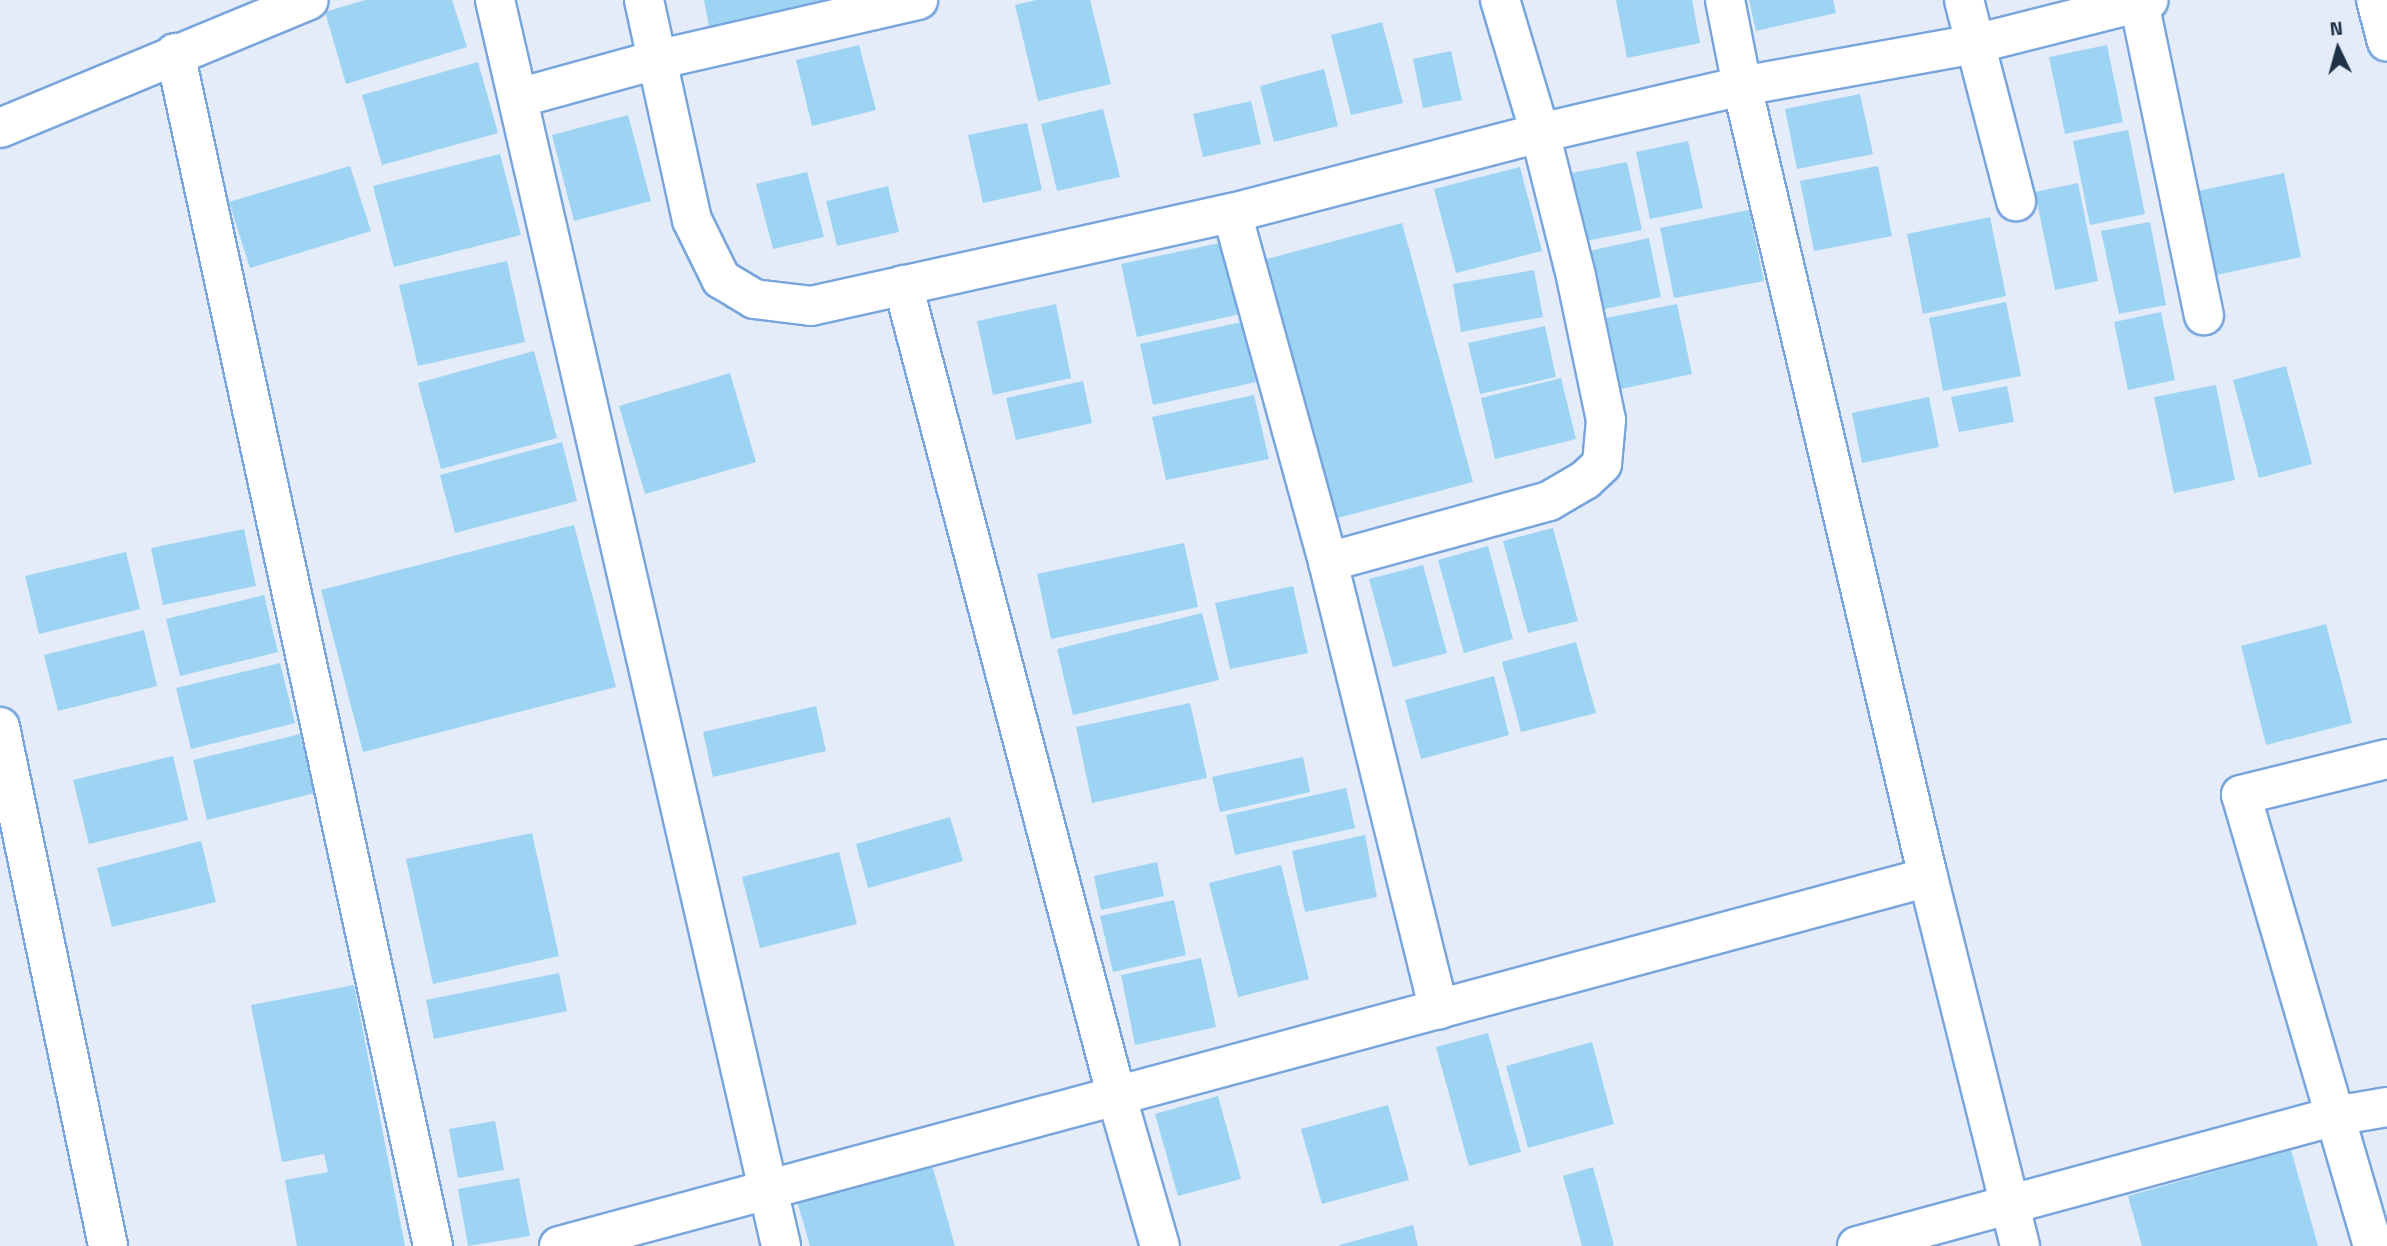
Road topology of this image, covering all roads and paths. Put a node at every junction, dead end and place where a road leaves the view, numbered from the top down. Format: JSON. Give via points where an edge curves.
{"nodes":[{"id":1,"x":309,"y":0,"type":"edge"},
{"id":2,"x":495,"y":0,"type":"edge"},
{"id":3,"x":644,"y":0,"type":"edge"},
{"id":4,"x":1500,"y":0,"type":"edge"},
{"id":5,"x":1725,"y":0,"type":"edge"},
{"id":6,"x":1965,"y":0,"type":"edge"},
{"id":7,"x":2376,"y":0,"type":"edge"},
{"id":8,"x":2144,"y":1,"type":"edge"},
{"id":9,"x":905,"y":2,"type":"edge"},
{"id":10,"x":2387,"y":42,"type":"edge"},
{"id":11,"x":1975,"y":44,"type":"junction"},
{"id":12,"x":175,"y":53,"type":"junction"},
{"id":13,"x":656,"y":60,"type":"junction"},
{"id":14,"x":1742,"y":86,"type":"junction"},
{"id":15,"x":519,"y":98,"type":"junction"},
{"id":16,"x":0,"y":128,"type":"edge"},
{"id":17,"x":1540,"y":133,"type":"junction"},
{"id":18,"x":2015,"y":201,"type":"dead end"},
{"id":19,"x":1233,"y":213,"type":"junction"},
{"id":20,"x":903,"y":285,"type":"junction"},
{"id":21,"x":2204,"y":315,"type":"dead end"},
{"id":22,"x":1328,"y":562,"type":"junction"},
{"id":23,"x":0,"y":727,"type":"edge"},
{"id":24,"x":2387,"y":759,"type":"edge"},
{"id":25,"x":1928,"y":877,"type":"junction"},
{"id":26,"x":1439,"y":1009,"type":"junction"},
{"id":27,"x":1116,"y":1094,"type":"junction"},
{"id":28,"x":2387,"y":1107,"type":"edge"},
{"id":29,"x":2334,"y":1116,"type":"junction"},
{"id":30,"x":766,"y":1190,"type":"junction"},
{"id":31,"x":2009,"y":1202,"type":"junction"},
{"id":32,"x":108,"y":1246,"type":"edge"},
{"id":33,"x":433,"y":1246,"type":"edge"},
{"id":34,"x":559,"y":1246,"type":"edge"},
{"id":35,"x":781,"y":1246,"type":"edge"},
{"id":36,"x":1160,"y":1246,"type":"edge"},
{"id":37,"x":1857,"y":1246,"type":"edge"},
{"id":38,"x":2020,"y":1246,"type":"edge"},
{"id":39,"x":2373,"y":1246,"type":"edge"}],
"edges":[{"from":1,"to":12,"type":"street"},
{"from":2,"to":15,"type":"street"},
{"from":3,"to":13,"type":"street"},
{"from":4,"to":17,"type":"street"},
{"from":5,"to":14,"type":"street"},
{"from":6,"to":11,"type":"street"},
{"from":7,"to":10,"type":"street"},
{"from":8,"to":11,"type":"street"},
{"from":8,"to":21,"type":"street"},
{"from":9,"to":13,"type":"street"},
{"from":11,"to":14,"type":"street"},
{"from":11,"to":18,"type":"street"},
{"from":12,"to":16,"type":"street"},
{"from":12,"to":33,"type":"street"},
{"from":13,"to":15,"type":"street"},
{"from":13,"to":20,"type":"street","via":[[692,220],[721,279],[754,299],[811,306]]},
{"from":14,"to":17,"type":"street"},
{"from":14,"to":25,"type":"street"},
{"from":15,"to":30,"type":"street"},
{"from":17,"to":19,"type":"street"},
{"from":17,"to":22,"type":"street","via":[[1606,420],[1602,464],[1549,501]]},
{"from":19,"to":20,"type":"street"},
{"from":19,"to":22,"type":"street"},
{"from":20,"to":27,"type":"street"},
{"from":22,"to":26,"type":"street"},
{"from":23,"to":32,"type":"street"},
{"from":24,"to":29,"type":"street","via":[[2241,795]]},
{"from":25,"to":26,"type":"street"},
{"from":25,"to":31,"type":"street"},
{"from":26,"to":27,"type":"street"},
{"from":27,"to":30,"type":"street"},
{"from":27,"to":36,"type":"street"},
{"from":28,"to":29,"type":"street"},
{"from":29,"to":31,"type":"street"},
{"from":29,"to":39,"type":"street"},
{"from":30,"to":34,"type":"street"},
{"from":30,"to":35,"type":"street"},
{"from":31,"to":37,"type":"street"},
{"from":31,"to":38,"type":"street"}]}
